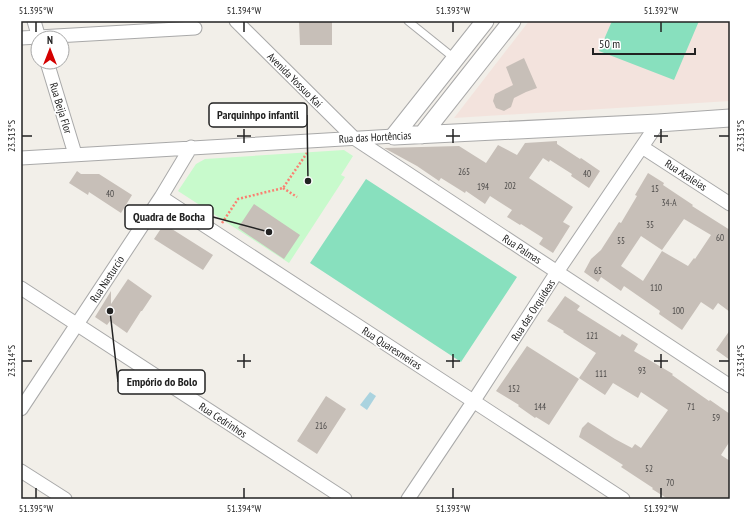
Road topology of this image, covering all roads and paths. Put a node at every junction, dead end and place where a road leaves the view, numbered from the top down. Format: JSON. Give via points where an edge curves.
{"nodes":[{"id":1,"x":236,"y":21,"type":"edge"},
{"id":2,"x":408,"y":21,"type":"edge"},
{"id":3,"x":484,"y":21,"type":"edge"},
{"id":4,"x":512,"y":21,"type":"edge"},
{"id":5,"x":195,"y":28,"type":"dead end"},
{"id":6,"x":70,"y":36,"type":"edge"},
{"id":7,"x":454,"y":58,"type":"junction"},
{"id":8,"x":49,"y":70,"type":"edge"},
{"id":9,"x":730,"y":118,"type":"edge"},
{"id":10,"x":658,"y":123,"type":"junction"},
{"id":11,"x":422,"y":135,"type":"junction"},
{"id":12,"x":394,"y":136,"type":"junction"},
{"id":13,"x":354,"y":138,"type":"junction"},
{"id":14,"x":316,"y":140,"type":"junction"},
{"id":15,"x":191,"y":147,"type":"junction"},
{"id":16,"x":642,"y":147,"type":"junction"},
{"id":17,"x":314,"y":153,"type":"dead end"},
{"id":18,"x":75,"y":154,"type":"junction"},
{"id":19,"x":306,"y":154,"type":"junction"},
{"id":20,"x":21,"y":158,"type":"edge"},
{"id":21,"x":283,"y":188,"type":"junction"},
{"id":22,"x":162,"y":197,"type":"junction"},
{"id":23,"x":297,"y":197,"type":"dead end"},
{"id":24,"x":730,"y":204,"type":"edge"},
{"id":25,"x":216,"y":232,"type":"junction"},
{"id":26,"x":558,"y":272,"type":"junction"},
{"id":27,"x":21,"y":288,"type":"edge"},
{"id":28,"x":77,"y":325,"type":"junction"},
{"id":29,"x":730,"y":386,"type":"edge"},
{"id":30,"x":474,"y":402,"type":"junction"},
{"id":31,"x":21,"y":409,"type":"edge"},
{"id":32,"x":21,"y":471,"type":"edge"},
{"id":33,"x":65,"y":499,"type":"edge"},
{"id":34,"x":345,"y":499,"type":"edge"},
{"id":35,"x":408,"y":499,"type":"edge"},
{"id":36,"x":623,"y":499,"type":"edge"}],
"edges":[{"from":1,"to":13,"type":"street","name":"Avenida Yossuo Kai"},
{"from":2,"to":7,"type":"lane"},
{"from":3,"to":7,"type":"street"},
{"from":4,"to":11,"type":"street"},
{"from":5,"to":6,"type":"street"},
{"from":7,"to":12,"type":"street"},
{"from":8,"to":18,"type":"street","name":"Rua Beija Flor"},
{"from":9,"to":10,"type":"street","name":"Rua das Hortências"},
{"from":10,"to":11,"type":"street","name":"Rua das Hortências"},
{"from":10,"to":16,"type":"street","name":"Rua das Orquídeas"},
{"from":11,"to":12,"type":"street","name":"Rua das Hortências"},
{"from":12,"to":13,"type":"street","name":"Rua das Hortências"},
{"from":13,"to":14,"type":"street","name":"Rua das Hortências"},
{"from":13,"to":26,"type":"street","name":"Rua Palmas"},
{"from":14,"to":15,"type":"street","name":"Rua das Hortências"},
{"from":14,"to":19,"type":"path"},
{"from":15,"to":18,"type":"street","name":"Rua das Hortências"},
{"from":15,"to":22,"type":"street","name":"Rua Nasturcio"},
{"from":16,"to":24,"type":"street","name":"Rua Azaleias"},
{"from":16,"to":26,"type":"street","name":"Rua das Orquídeas"},
{"from":17,"to":19,"type":"path"},
{"from":18,"to":20,"type":"street","name":"Rua das Hortências"},
{"from":19,"to":21,"type":"path"},
{"from":21,"to":23,"type":"path"},
{"from":21,"to":25,"type":"path","via":[[238,199]]},
{"from":22,"to":25,"type":"street","name":"Rua Quaresmeiras"},
{"from":22,"to":28,"type":"street","name":"Rua Nasturcio"},
{"from":25,"to":30,"type":"street","name":"Rua Quaresmeiras"},
{"from":26,"to":29,"type":"street","name":"Rua Palmas"},
{"from":26,"to":30,"type":"street","name":"Rua das Orquídeas"},
{"from":27,"to":28,"type":"street","name":"Rua Cedrinhos"},
{"from":28,"to":31,"type":"street","name":"Rua Nasturcio"},
{"from":28,"to":34,"type":"street","name":"Rua Cedrinhos"},
{"from":30,"to":35,"type":"street","name":"Rua das Orquídeas"},
{"from":30,"to":36,"type":"street","name":"Rua Quaresmeiras"},
{"from":32,"to":33,"type":"street"}]}
